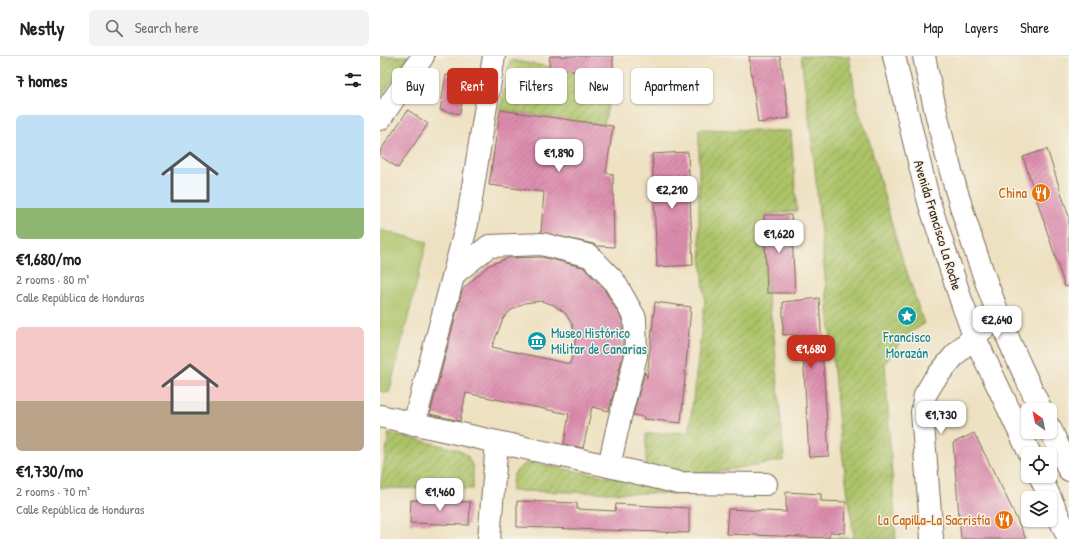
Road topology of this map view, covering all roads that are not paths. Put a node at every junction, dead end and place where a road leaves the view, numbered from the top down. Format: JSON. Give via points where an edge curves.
{"nodes":[{"id":1,"x":423,"y":56,"type":"edge"},
{"id":2,"x":494,"y":56,"type":"edge"},
{"id":3,"x":894,"y":56,"type":"edge"},
{"id":4,"x":924,"y":56,"type":"edge"},
{"id":5,"x":380,"y":119,"type":"edge"},
{"id":6,"x":454,"y":274,"type":"junction"},
{"id":7,"x":999,"y":317,"type":"junction"},
{"id":8,"x":974,"y":336,"type":"junction"},
{"id":9,"x":1038,"y":403,"type":"edge"},
{"id":10,"x":380,"y":416,"type":"edge"},
{"id":11,"x":414,"y":424,"type":"junction"},
{"id":12,"x":1055,"y":439,"type":"edge"},
{"id":13,"x":497,"y":442,"type":"junction"},
{"id":14,"x":1027,"y":447,"type":"edge"},
{"id":15,"x":610,"y":466,"type":"junction"},
{"id":16,"x":1069,"y":470,"type":"edge"},
{"id":17,"x":1043,"y":483,"type":"edge"},
{"id":18,"x":766,"y":484,"type":"dead end"},
{"id":19,"x":490,"y":539,"type":"edge"},
{"id":20,"x":932,"y":539,"type":"edge"},
{"id":21,"x":1069,"y":539,"type":"edge"}],
"edges":[{"from":1,"to":5,"type":"main road"},
{"from":2,"to":6,"type":"main road","via":[[467,224]]},
{"from":3,"to":8,"type":"main road","name":"Avenida Francisco La Roche","via":[[929,202]]},
{"from":4,"to":7,"type":"main road","name":"Avenida Francisco La Roche","via":[[949,164],[972,242]]},
{"from":6,"to":11,"type":"main road"},
{"from":6,"to":15,"type":"main road","via":[[489,246],[542,244],[590,256],[614,281],[635,318],[636,356]]},
{"from":7,"to":8,"type":"main road"},
{"from":7,"to":9,"type":"main road","name":"Avenida Francisco La Roche"},
{"from":8,"to":14,"type":"main road","name":"Avenida Francisco La Roche"},
{"from":8,"to":20,"type":"main road","via":[[954,356],[925,394],[922,412]]},
{"from":10,"to":11,"type":"main road"},
{"from":11,"to":13,"type":"main road"},
{"from":12,"to":16,"type":"main road"},
{"from":13,"to":15,"type":"main road"},
{"from":13,"to":19,"type":"main road"},
{"from":15,"to":18,"type":"main road","via":[[679,483]]},
{"from":17,"to":21,"type":"main road"}]}
